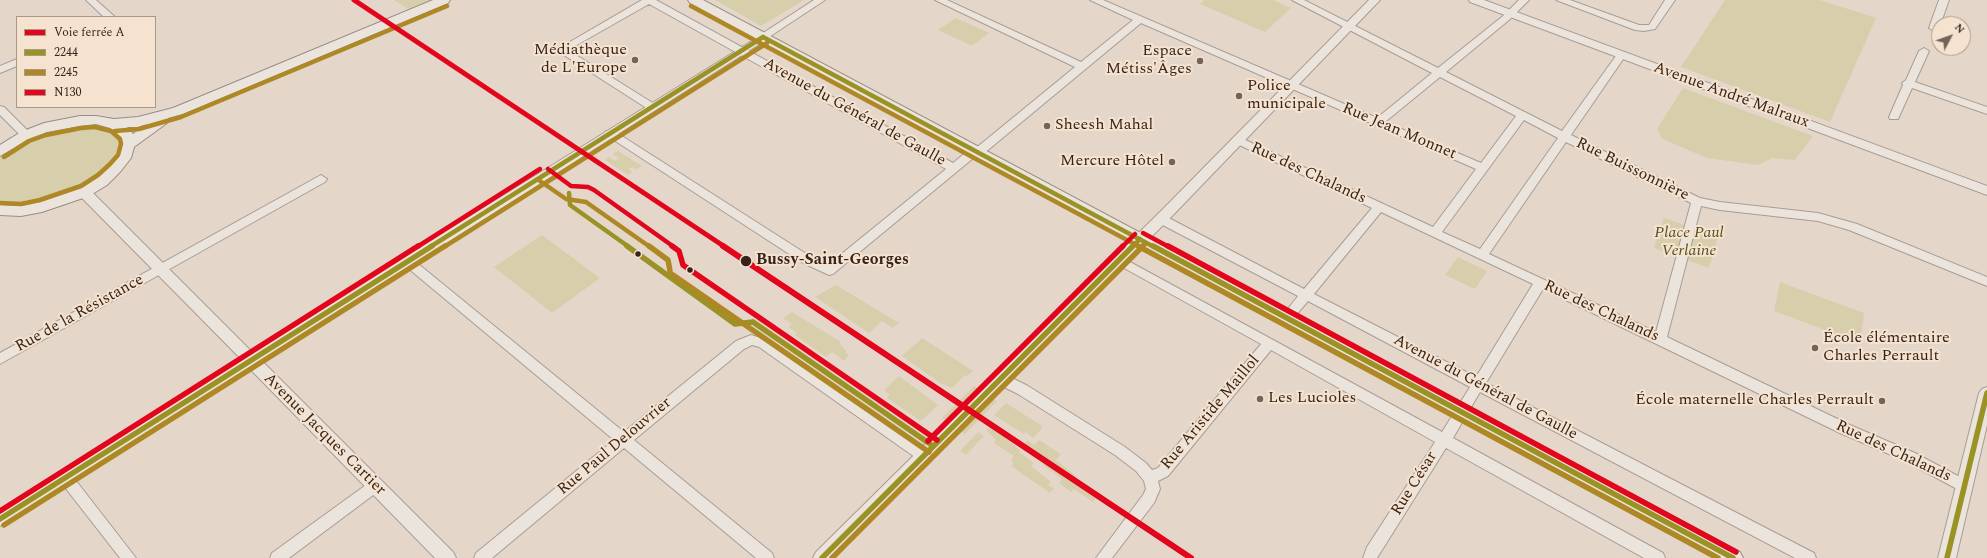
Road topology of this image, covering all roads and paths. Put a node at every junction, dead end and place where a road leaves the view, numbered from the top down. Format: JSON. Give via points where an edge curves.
{"nodes":[{"id":1,"x":91,"y":0,"type":"edge"},
{"id":2,"x":444,"y":0,"type":"edge"},
{"id":3,"x":649,"y":0,"type":"edge"},
{"id":4,"x":694,"y":0,"type":"edge"},
{"id":5,"x":820,"y":0,"type":"edge"},
{"id":6,"x":940,"y":0,"type":"edge"},
{"id":7,"x":1096,"y":0,"type":"edge"},
{"id":8,"x":1297,"y":0,"type":"edge"},
{"id":9,"x":1375,"y":0,"type":"edge"},
{"id":10,"x":1474,"y":0,"type":"edge"},
{"id":11,"x":1524,"y":0,"type":"edge"},
{"id":12,"x":1561,"y":0,"type":"edge"},
{"id":13,"x":1670,"y":0,"type":"edge"},
{"id":14,"x":1944,"y":0,"type":"edge"},
{"id":15,"x":1582,"y":3,"type":"edge"},
{"id":16,"x":1511,"y":14,"type":"junction"},
{"id":17,"x":109,"y":16,"type":"edge"},
{"id":18,"x":1938,"y":16,"type":"edge"},
{"id":19,"x":1140,"y":19,"type":"junction"},
{"id":20,"x":1349,"y":26,"type":"junction"},
{"id":21,"x":763,"y":37,"type":"junction"},
{"id":22,"x":741,"y":51,"type":"junction"},
{"id":23,"x":1924,"y":51,"type":"dead end"},
{"id":24,"x":1621,"y":54,"type":"junction"},
{"id":25,"x":16,"y":62,"type":"edge"},
{"id":26,"x":1080,"y":66,"type":"junction"},
{"id":27,"x":0,"y":70,"type":"edge"},
{"id":28,"x":1439,"y":72,"type":"junction"},
{"id":29,"x":1908,"y":83,"type":"junction"},
{"id":30,"x":1291,"y":86,"type":"junction"},
{"id":31,"x":652,"y":107,"type":"junction"},
{"id":32,"x":0,"y":109,"type":"edge"},
{"id":33,"x":178,"y":111,"type":"junction"},
{"id":34,"x":1987,"y":111,"type":"edge"},
{"id":35,"x":1522,"y":115,"type":"junction"},
{"id":36,"x":1894,"y":117,"type":"dead end"},
{"id":37,"x":1377,"y":123,"type":"junction"},
{"id":38,"x":114,"y":124,"type":"junction"},
{"id":39,"x":610,"y":133,"type":"junction"},
{"id":40,"x":26,"y":135,"type":"junction"},
{"id":41,"x":1565,"y":137,"type":"junction"},
{"id":42,"x":1237,"y":140,"type":"junction"},
{"id":43,"x":128,"y":145,"type":"junction"},
{"id":44,"x":0,"y":151,"type":"edge"},
{"id":45,"x":976,"y":151,"type":"junction"},
{"id":46,"x":954,"y":168,"type":"junction"},
{"id":47,"x":1482,"y":168,"type":"junction"},
{"id":48,"x":321,"y":179,"type":"dead end"},
{"id":49,"x":1987,"y":191,"type":"edge"},
{"id":50,"x":84,"y":192,"type":"junction"},
{"id":51,"x":1697,"y":201,"type":"junction"},
{"id":52,"x":1380,"y":207,"type":"junction"},
{"id":53,"x":0,"y":210,"type":"edge"},
{"id":54,"x":1160,"y":219,"type":"junction"},
{"id":55,"x":1435,"y":233,"type":"junction"},
{"id":56,"x":1140,"y":239,"type":"junction"},
{"id":57,"x":1482,"y":256,"type":"junction"},
{"id":58,"x":1119,"y":260,"type":"junction"},
{"id":59,"x":407,"y":261,"type":"junction"},
{"id":60,"x":160,"y":269,"type":"junction"},
{"id":61,"x":1987,"y":282,"type":"edge"},
{"id":62,"x":1540,"y":283,"type":"junction"},
{"id":63,"x":1305,"y":294,"type":"junction"},
{"id":64,"x":1287,"y":318,"type":"junction"},
{"id":65,"x":1660,"y":340,"type":"junction"},
{"id":66,"x":1269,"y":343,"type":"junction"},
{"id":67,"x":0,"y":359,"type":"edge"},
{"id":68,"x":250,"y":360,"type":"junction"},
{"id":69,"x":1001,"y":379,"type":"junction"},
{"id":70,"x":1477,"y":384,"type":"junction"},
{"id":71,"x":1987,"y":393,"type":"edge"},
{"id":72,"x":1461,"y":412,"type":"junction"},
{"id":73,"x":1443,"y":439,"type":"junction"},
{"id":74,"x":624,"y":440,"type":"junction"},
{"id":75,"x":924,"y":456,"type":"junction"},
{"id":76,"x":65,"y":477,"type":"junction"},
{"id":77,"x":1150,"y":478,"type":"junction"},
{"id":78,"x":375,"y":486,"type":"junction"},
{"id":79,"x":1964,"y":486,"type":"junction"},
{"id":80,"x":0,"y":519,"type":"edge"},
{"id":81,"x":1641,"y":554,"type":"edge"},
{"id":82,"x":129,"y":558,"type":"edge"},
{"id":83,"x":277,"y":558,"type":"edge"},
{"id":84,"x":447,"y":558,"type":"edge"},
{"id":85,"x":482,"y":558,"type":"edge"},
{"id":86,"x":767,"y":558,"type":"edge"},
{"id":87,"x":822,"y":558,"type":"edge"},
{"id":88,"x":1103,"y":558,"type":"edge"},
{"id":89,"x":1370,"y":558,"type":"edge"},
{"id":90,"x":1658,"y":558,"type":"edge"},
{"id":91,"x":1734,"y":558,"type":"edge"},
{"id":92,"x":1809,"y":558,"type":"edge"},
{"id":93,"x":1947,"y":558,"type":"edge"}],
"edges":[{"from":1,"to":17,"type":"street"},
{"from":2,"to":33,"type":"main road"},
{"from":3,"to":22,"type":"street","name":"Avenue du Général de Gaulle"},
{"from":3,"to":31,"type":"street","via":[[561,50]]},
{"from":4,"to":21,"type":"main road","name":"Avenue du Général de Gaulle"},
{"from":5,"to":21,"type":"street"},
{"from":6,"to":26,"type":"street"},
{"from":7,"to":19,"type":"street","name":"Rue Jean Monnet"},
{"from":8,"to":20,"type":"street","name":"Rue Buissonnière"},
{"from":9,"to":20,"type":"street"},
{"from":10,"to":16,"type":"street","name":"Avenue André Malraux"},
{"from":11,"to":16,"type":"street"},
{"from":12,"to":15,"type":"street"},
{"from":13,"to":15,"type":"street","via":[[1652,27],[1638,28]]},
{"from":14,"to":18,"type":"street"},
{"from":16,"to":24,"type":"street","name":"Avenue André Malraux"},
{"from":16,"to":28,"type":"street"},
{"from":19,"to":26,"type":"street"},
{"from":19,"to":30,"type":"street","name":"Rue Jean Monnet"},
{"from":20,"to":28,"type":"street","name":"Rue Buissonnière"},
{"from":20,"to":30,"type":"street"},
{"from":21,"to":22,"type":"street"},
{"from":21,"to":45,"type":"main road","name":"Avenue du Général de Gaulle"},
{"from":22,"to":31,"type":"street"},
{"from":22,"to":46,"type":"street","name":"Avenue du Général de Gaulle"},
{"from":23,"to":29,"type":"street"},
{"from":24,"to":41,"type":"street"},
{"from":24,"to":49,"type":"street","name":"Avenue André Malraux"},
{"from":25,"to":27,"type":"street"},
{"from":26,"to":45,"type":"street"},
{"from":28,"to":35,"type":"street","name":"Rue Buissonnière"},
{"from":28,"to":37,"type":"street"},
{"from":29,"to":34,"type":"street"},
{"from":29,"to":36,"type":"street"},
{"from":30,"to":37,"type":"street","name":"Rue Jean Monnet"},
{"from":30,"to":42,"type":"street"},
{"from":31,"to":39,"type":"street"},
{"from":32,"to":40,"type":"street"},
{"from":33,"to":38,"type":"main road","via":[[138,122]]},
{"from":33,"to":43,"type":"main road","via":[[154,124]]},
{"from":35,"to":41,"type":"street","name":"Rue Buissonnière"},
{"from":35,"to":47,"type":"street"},
{"from":37,"to":47,"type":"street","name":"Rue Jean Monnet"},
{"from":38,"to":40,"type":"main road","via":[[96,120],[80,121],[44,128]]},
{"from":38,"to":43,"type":"main road","via":[[127,136]]},
{"from":39,"to":46,"type":"street","via":[[807,260],[829,271]]},
{"from":39,"to":59,"type":"street"},
{"from":40,"to":44,"type":"main road"},
{"from":41,"to":51,"type":"street","name":"Rue Buissonnière"},
{"from":41,"to":57,"type":"street"},
{"from":42,"to":52,"type":"street","name":"Rue des Chalands"},
{"from":42,"to":54,"type":"street"},
{"from":43,"to":50,"type":"main road","via":[[124,158],[115,169]]},
{"from":45,"to":46,"type":"street"},
{"from":45,"to":56,"type":"main road","name":"Avenue du Général de Gaulle"},
{"from":47,"to":55,"type":"street"},
{"from":48,"to":60,"type":"street","name":"Rue de la Résistance"},
{"from":50,"to":53,"type":"main road","via":[[42,208]]},
{"from":50,"to":60,"type":"street","name":"Avenue Jacques Cartier"},
{"from":51,"to":61,"type":"street","name":"Rue Buissonnière","via":[[1818,217],[1853,227]]},
{"from":51,"to":65,"type":"street"},
{"from":52,"to":55,"type":"street","name":"Rue des Chalands"},
{"from":52,"to":63,"type":"street"},
{"from":54,"to":56,"type":"street"},
{"from":54,"to":63,"type":"street","name":"Avenue du Général de Gaulle"},
{"from":55,"to":57,"type":"street","name":"Rue des Chalands"},
{"from":56,"to":58,"type":"street"},
{"from":56,"to":64,"type":"main road","name":"Avenue du Général de Gaulle"},
{"from":57,"to":62,"type":"street","name":"Rue des Chalands"},
{"from":58,"to":66,"type":"street"},
{"from":58,"to":69,"type":"street"},
{"from":59,"to":68,"type":"street"},
{"from":59,"to":74,"type":"street"},
{"from":60,"to":67,"type":"street","name":"Rue de la Résistance"},
{"from":60,"to":68,"type":"street","name":"Avenue Jacques Cartier"},
{"from":62,"to":65,"type":"street","name":"Rue des Chalands"},
{"from":62,"to":70,"type":"street","name":"Rue César"},
{"from":63,"to":64,"type":"street"},
{"from":63,"to":70,"type":"street","name":"Avenue du Général de Gaulle"},
{"from":64,"to":72,"type":"main road","name":"Avenue du Général de Gaulle"},
{"from":65,"to":79,"type":"street","name":"Rue des Chalands","via":[[1845,429],[1910,457]]},
{"from":66,"to":73,"type":"street"},
{"from":66,"to":77,"type":"street","name":"Rue Aristide Maillol","via":[[1163,472]]},
{"from":68,"to":76,"type":"street"},
{"from":68,"to":78,"type":"street","name":"Avenue Jacques Cartier"},
{"from":69,"to":75,"type":"street"},
{"from":69,"to":77,"type":"street","via":[[1120,451],[1141,467]]},
{"from":70,"to":72,"type":"street","name":"Rue César"},
{"from":70,"to":92,"type":"street","name":"Avenue du Général de Gaulle"},
{"from":71,"to":79,"type":"street"},
{"from":72,"to":73,"type":"street","name":"Rue César"},
{"from":72,"to":91,"type":"main road","name":"Avenue du Général de Gaulle"},
{"from":73,"to":81,"type":"street"},
{"from":73,"to":89,"type":"street","name":"Rue César"},
{"from":74,"to":75,"type":"street","name":"Rue Paul Delouvrier","via":[[740,345],[751,340],[764,342]]},
{"from":74,"to":85,"type":"street","name":"Rue Paul Delouvrier"},
{"from":74,"to":86,"type":"street"},
{"from":75,"to":87,"type":"street"},
{"from":76,"to":80,"type":"street"},
{"from":76,"to":82,"type":"street"},
{"from":77,"to":88,"type":"street","via":[[1153,488],[1149,499]]},
{"from":78,"to":83,"type":"street"},
{"from":78,"to":84,"type":"street","name":"Avenue Jacques Cartier"},
{"from":79,"to":93,"type":"street"},
{"from":81,"to":90,"type":"street"}]}
